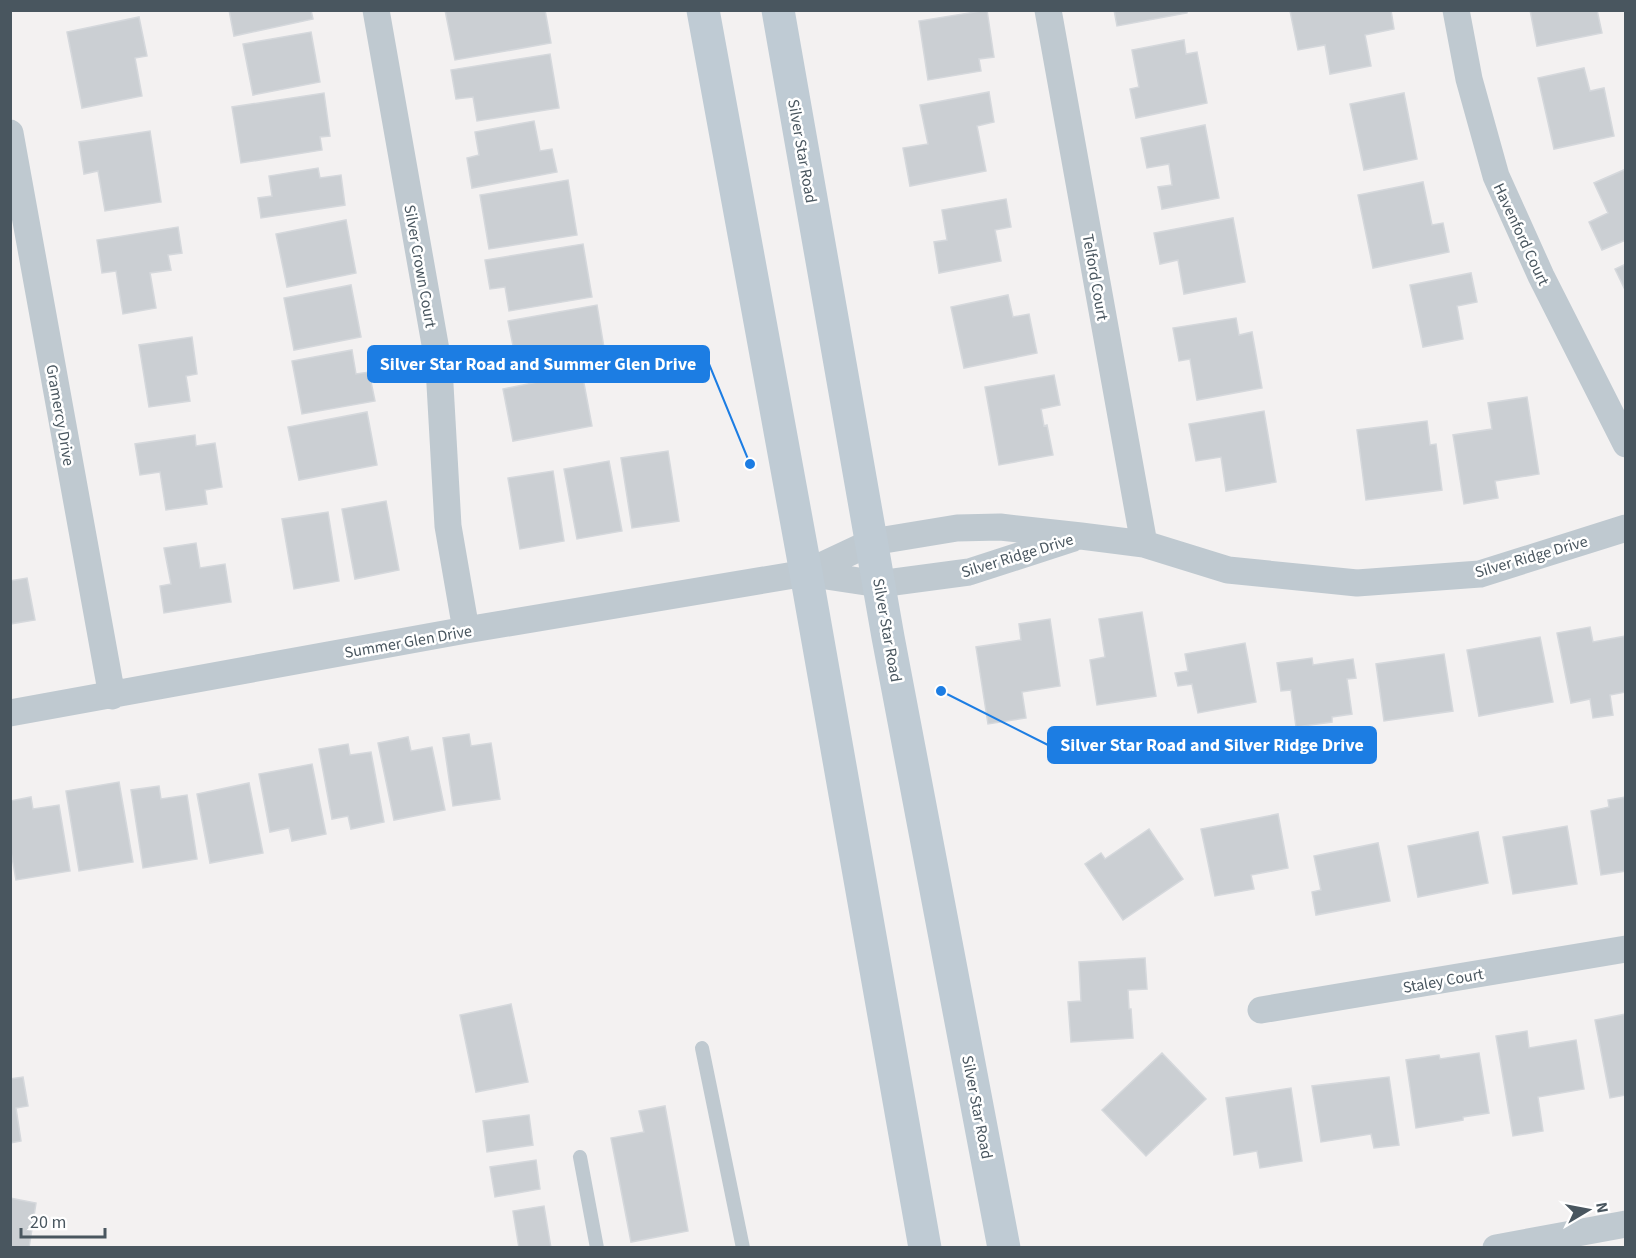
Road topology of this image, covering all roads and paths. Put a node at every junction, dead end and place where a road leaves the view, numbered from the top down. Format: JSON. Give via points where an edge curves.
{"nodes":[{"id":1,"x":376,"y":10,"type":"edge"},
{"id":2,"x":703,"y":10,"type":"edge"},
{"id":3,"x":778,"y":10,"type":"edge"},
{"id":4,"x":1048,"y":10,"type":"edge"},
{"id":5,"x":1456,"y":10,"type":"edge"},
{"id":6,"x":10,"y":133,"type":"edge"},
{"id":7,"x":1626,"y":444,"type":"edge"},
{"id":8,"x":1626,"y":528,"type":"edge"},
{"id":9,"x":1081,"y":536,"type":"junction"},
{"id":10,"x":872,"y":542,"type":"junction"},
{"id":11,"x":1144,"y":544,"type":"junction"},
{"id":12,"x":806,"y":573,"type":"junction"},
{"id":13,"x":879,"y":584,"type":"junction"},
{"id":14,"x":466,"y":630,"type":"junction"},
{"id":15,"x":112,"y":696,"type":"junction"},
{"id":16,"x":10,"y":713,"type":"edge"},
{"id":17,"x":1626,"y":949,"type":"edge"},
{"id":18,"x":1262,"y":1010,"type":"dead end"},
{"id":19,"x":702,"y":1048,"type":"dead end"},
{"id":20,"x":580,"y":1157,"type":"dead end"},
{"id":21,"x":1626,"y":1224,"type":"edge"},
{"id":22,"x":597,"y":1248,"type":"edge"},
{"id":23,"x":743,"y":1248,"type":"edge"},
{"id":24,"x":925,"y":1248,"type":"edge"},
{"id":25,"x":1005,"y":1248,"type":"edge"},
{"id":26,"x":1496,"y":1248,"type":"edge"}],
"edges":[{"from":1,"to":14,"type":"street","name":"Silver Crown Court","via":[[439,367],[448,526]]},
{"from":2,"to":12,"type":"main road"},
{"from":3,"to":10,"type":"main road","name":"Silver Star Road"},
{"from":4,"to":11,"type":"street","name":"Telford Court"},
{"from":5,"to":7,"type":"street","name":"Havenford Court","via":[[1469,79],[1496,176],[1541,276]]},
{"from":6,"to":15,"type":"street","name":"Gramercy Drive"},
{"from":8,"to":11,"type":"street","name":"Silver Ridge Drive","via":[[1480,574],[1357,583],[1228,570]]},
{"from":9,"to":10,"type":"street","name":"Silver Ridge Drive","via":[[1000,527],[957,528]]},
{"from":9,"to":11,"type":"street","name":"Silver Ridge Drive"},
{"from":9,"to":13,"type":"street","name":"Silver Ridge Drive","via":[[969,572]]},
{"from":10,"to":12,"type":"street","name":"Silver Ridge Drive"},
{"from":10,"to":13,"type":"main road","name":"Silver Star Road"},
{"from":12,"to":13,"type":"street","name":"Silver Ridge Drive"},
{"from":12,"to":14,"type":"street","name":"Summer Glen Drive"},
{"from":12,"to":24,"type":"main road"},
{"from":13,"to":25,"type":"main road","name":"Silver Star Road"},
{"from":14,"to":15,"type":"street","name":"Summer Glen Drive"},
{"from":15,"to":16,"type":"street","name":"Summer Glen Drive"},
{"from":17,"to":18,"type":"street","name":"Staley Court"},
{"from":19,"to":23,"type":"lane"},
{"from":20,"to":22,"type":"lane"},
{"from":21,"to":26,"type":"street"}]}
